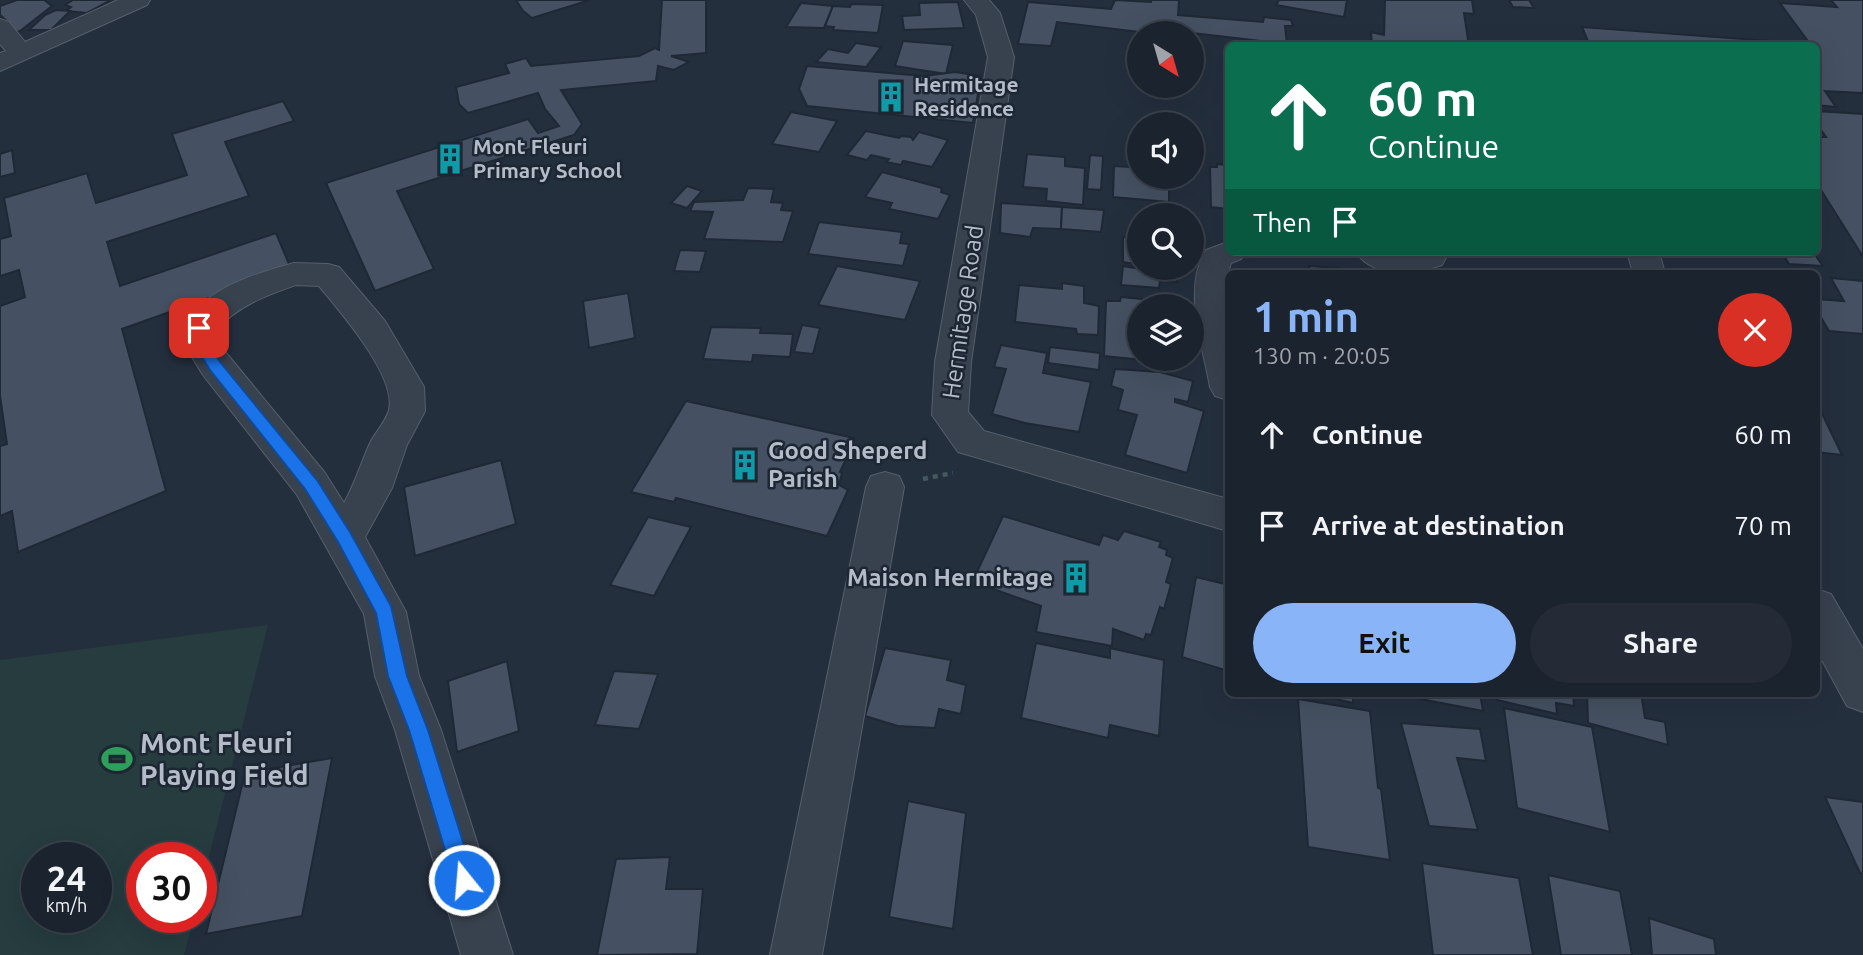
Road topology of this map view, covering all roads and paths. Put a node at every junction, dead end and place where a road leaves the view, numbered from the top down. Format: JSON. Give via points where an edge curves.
{"nodes":[{"id":1,"x":138,"y":0,"type":"edge"},
{"id":2,"x":976,"y":0,"type":"edge"},
{"id":3,"x":0,"y":27,"type":"edge"},
{"id":4,"x":11,"y":58,"type":"edge"},
{"id":5,"x":1225,"y":254,"type":"edge"},
{"id":6,"x":1380,"y":256,"type":"edge"},
{"id":7,"x":1432,"y":256,"type":"edge"},
{"id":8,"x":1225,"y":370,"type":"edge"},
{"id":9,"x":971,"y":442,"type":"junction"},
{"id":10,"x":885,"y":487,"type":"joint"},
{"id":11,"x":1225,"y":514,"type":"edge"},
{"id":12,"x":344,"y":537,"type":"junction"},
{"id":13,"x":1820,"y":615,"type":"edge"},
{"id":14,"x":1849,"y":675,"type":"edge"},
{"id":15,"x":487,"y":955,"type":"edge"},
{"id":16,"x":796,"y":955,"type":"edge"}],
"edges":[{"from":1,"to":4,"type":"street"},
{"from":2,"to":9,"type":"street","name":"Hermitage Road","via":[[988,13],[1000,57],[951,391],[950,415]]},
{"from":3,"to":4,"type":"street"},
{"from":5,"to":8,"type":"street","via":[[1217,257],[1211,270]]},
{"from":6,"to":7,"type":"street","via":[[1414,265]]},
{"from":9,"to":10,"type":"path","via":[[953,472]]},
{"from":9,"to":11,"type":"street"},
{"from":10,"to":16,"type":"street"},
{"from":12,"to":12,"type":"street","via":[[311,484],[201,344],[199,328],[218,307],[242,292],[294,274],[328,275],[373,328],[406,387],[407,411],[388,445],[373,488]]},
{"from":12,"to":15,"type":"street","via":[[385,612],[397,676]]},
{"from":13,"to":14,"type":"street"}]}
